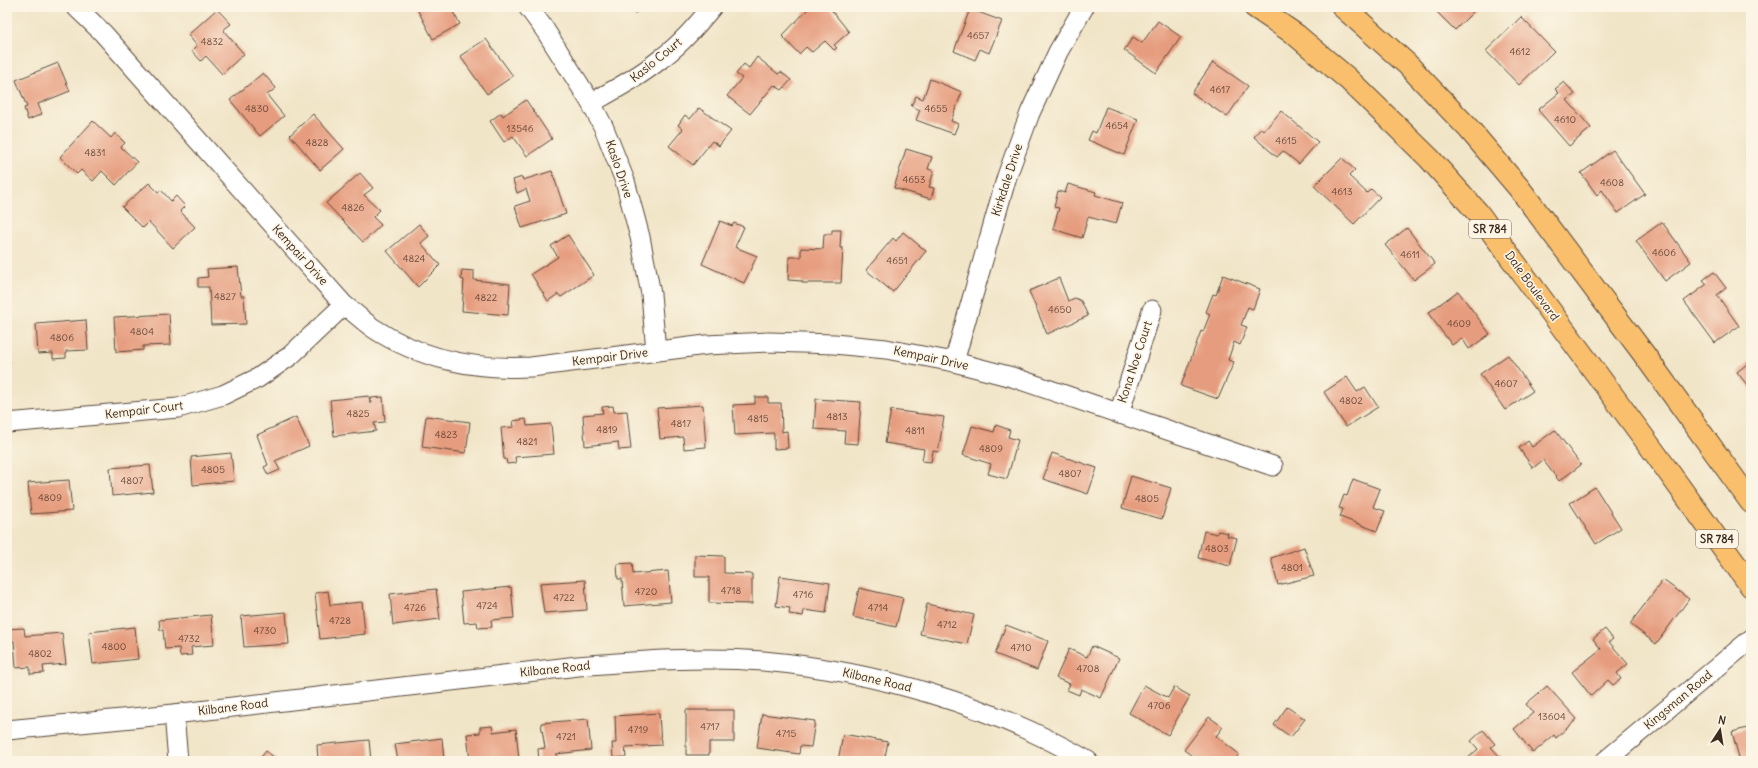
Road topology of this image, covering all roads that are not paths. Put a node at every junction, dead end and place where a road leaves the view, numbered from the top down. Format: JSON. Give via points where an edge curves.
{"nodes":[{"id":1,"x":76,"y":7,"type":"edge"},
{"id":2,"x":528,"y":7,"type":"edge"},
{"id":3,"x":712,"y":7,"type":"edge"},
{"id":4,"x":1084,"y":7,"type":"edge"},
{"id":5,"x":1255,"y":7,"type":"edge"},
{"id":6,"x":1343,"y":7,"type":"edge"},
{"id":7,"x":591,"y":103,"type":"junction"},
{"id":8,"x":344,"y":305,"type":"junction"},
{"id":9,"x":1152,"y":310,"type":"dead end"},
{"id":10,"x":656,"y":352,"type":"junction"},
{"id":11,"x":954,"y":362,"type":"junction"},
{"id":12,"x":1119,"y":414,"type":"junction"},
{"id":13,"x":7,"y":423,"type":"edge"},
{"id":14,"x":1273,"y":466,"type":"dead end"},
{"id":15,"x":1751,"y":502,"type":"edge"},
{"id":16,"x":1751,"y":586,"type":"edge"},
{"id":17,"x":1751,"y":639,"type":"edge"},
{"id":18,"x":174,"y":714,"type":"junction"},
{"id":19,"x":7,"y":730,"type":"edge"},
{"id":20,"x":1083,"y":760,"type":"edge"},
{"id":21,"x":178,"y":761,"type":"edge"},
{"id":22,"x":1605,"y":761,"type":"edge"}],
"edges":[{"from":1,"to":8,"type":"street","name":"Kempair Drive","via":[[104,33]]},
{"from":2,"to":7,"type":"street","name":"Kaslo Drive"},
{"from":3,"to":7,"type":"street","name":"Kaslo Court","via":[[694,29],[663,58],[628,83]]},
{"from":4,"to":11,"type":"street","name":"Kirkdale Drive","via":[[1058,52],[1030,113],[1012,162]]},
{"from":5,"to":16,"type":"main road","name":"Dale Boulevard","number":"SR 784","via":[[1296,35],[1348,79],[1429,158],[1478,213]]},
{"from":6,"to":15,"type":"main road","via":[[1407,64],[1469,129],[1519,188]]},
{"from":7,"to":10,"type":"street","name":"Kaslo Drive","via":[[625,181],[640,237],[651,294]]},
{"from":8,"to":10,"type":"street","name":"Kempair Drive","via":[[373,328],[404,346],[438,358],[474,366],[531,367]]},
{"from":8,"to":13,"type":"street","name":"Kempair Court","via":[[290,356],[258,378],[223,395],[178,408]]},
{"from":9,"to":12,"type":"street","name":"Kona Noe Court"},
{"from":10,"to":11,"type":"street","name":"Kempair Drive","via":[[706,345],[820,343],[886,349]]},
{"from":11,"to":12,"type":"street","name":"Kempair Drive","via":[[1012,377]]},
{"from":12,"to":14,"type":"street","name":"Kempair Drive"},
{"from":17,"to":22,"type":"street","name":"Kingsman Road"},
{"from":18,"to":19,"type":"street","name":"Kilbane Road"},
{"from":18,"to":20,"type":"street","name":"Kilbane Road","via":[[578,666],[642,661],[763,661],[828,669],[892,682],[955,701],[1016,725]]},
{"from":18,"to":21,"type":"street"}]}
